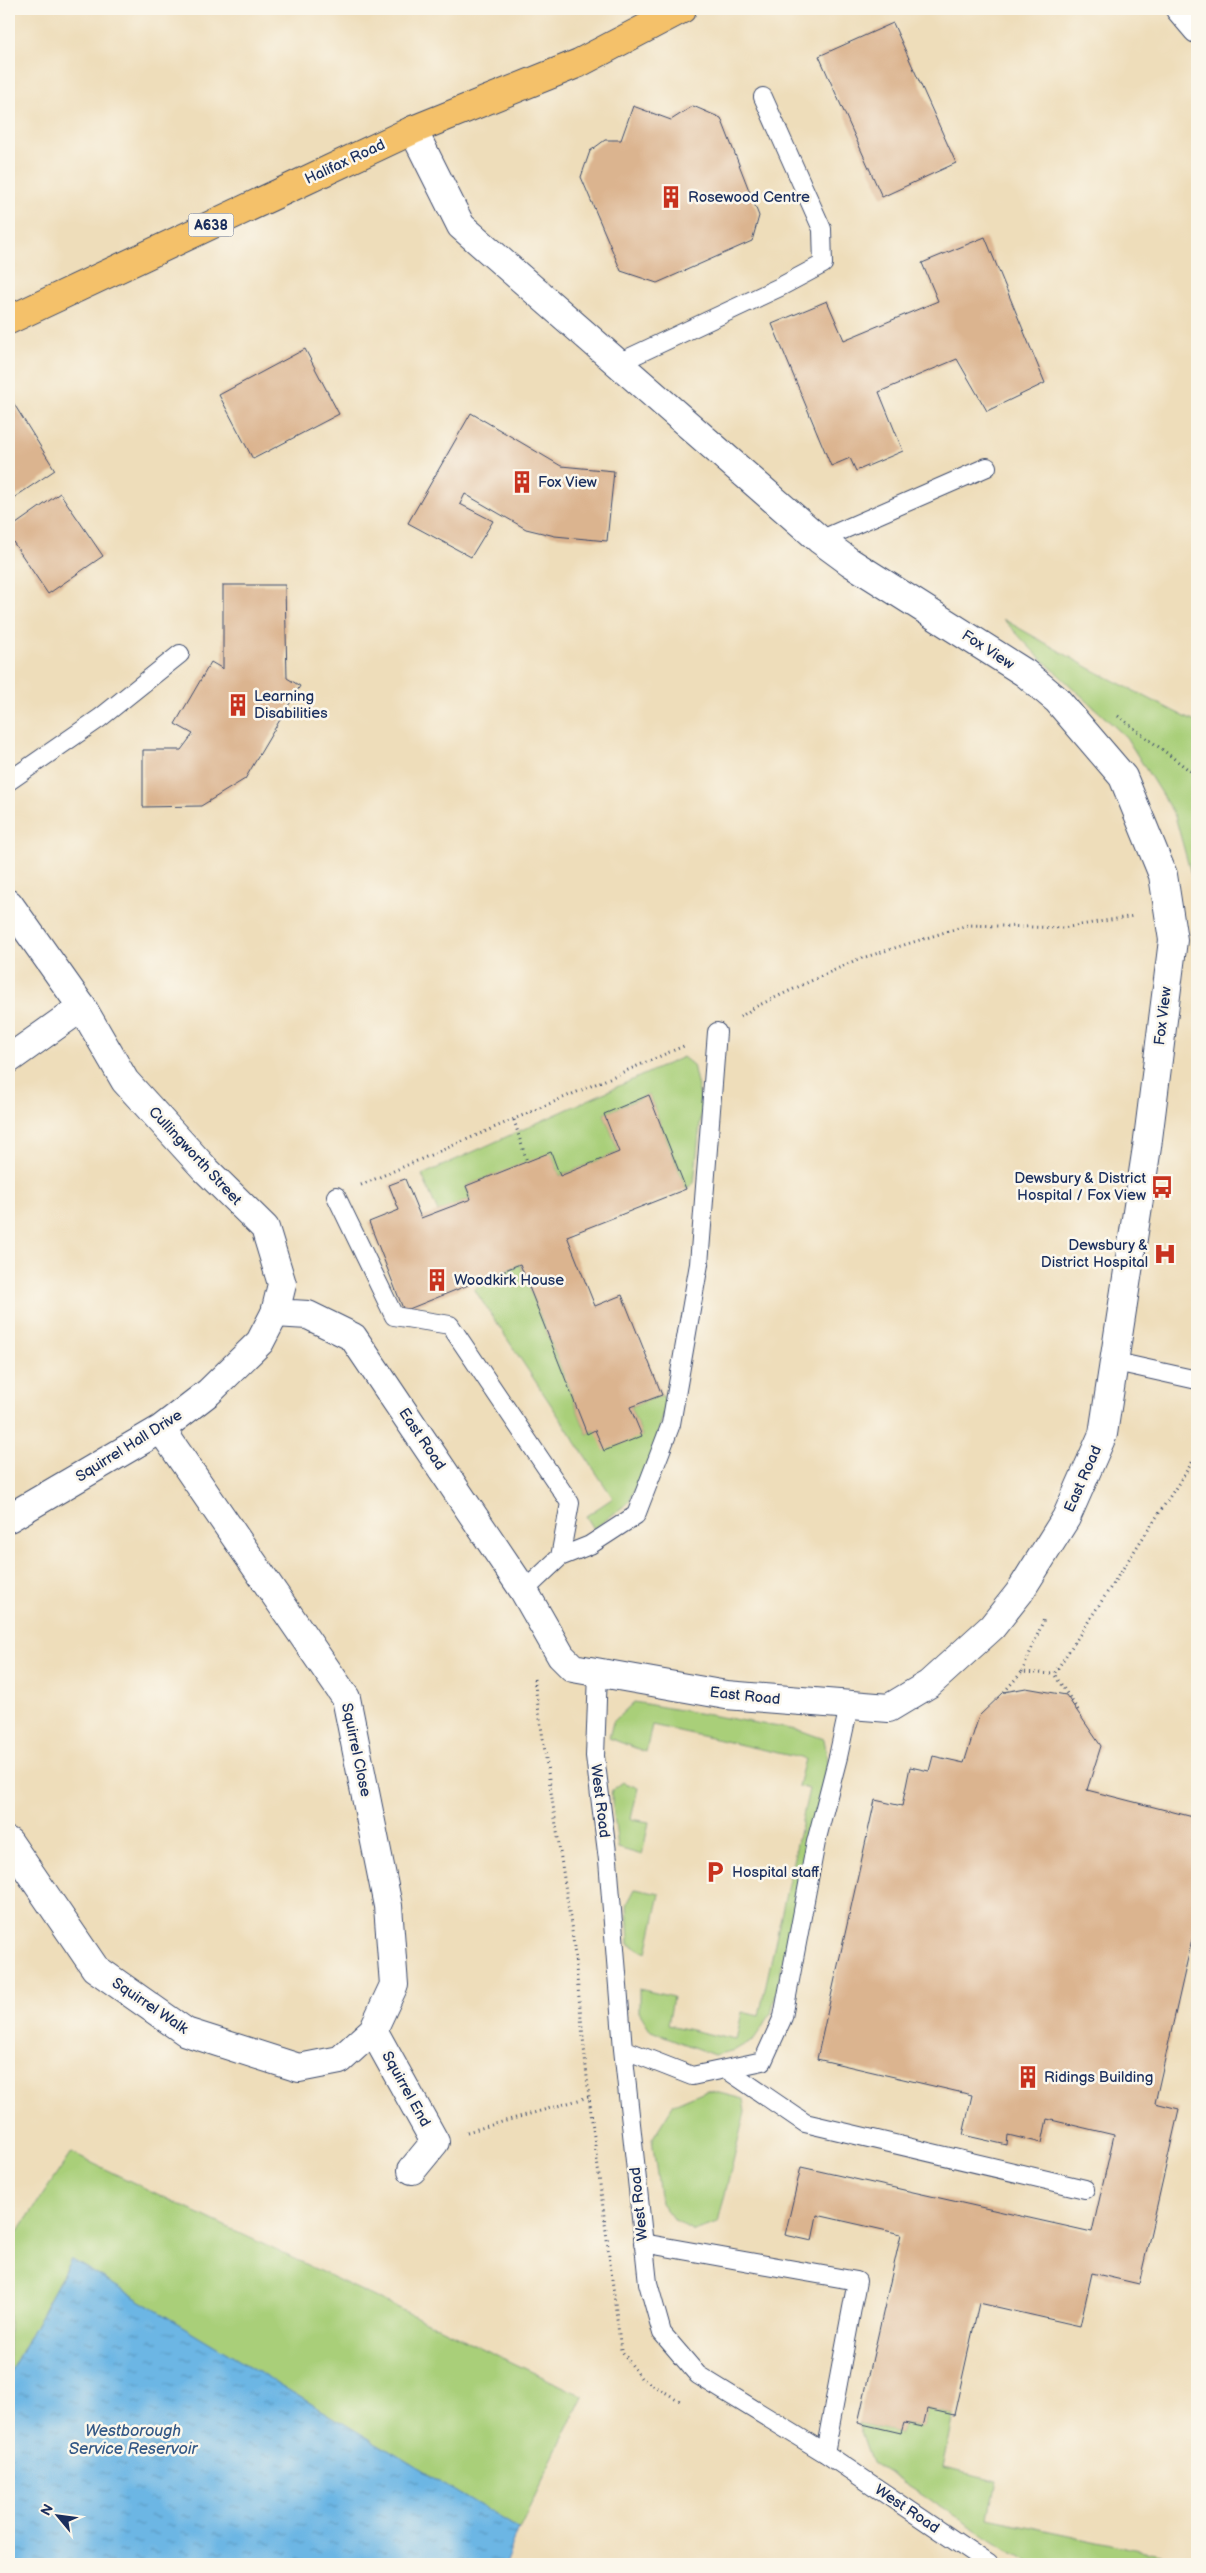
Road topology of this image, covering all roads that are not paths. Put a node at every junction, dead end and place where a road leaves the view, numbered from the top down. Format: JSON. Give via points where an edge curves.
{"nodes":[{"id":1,"x":682,"y":9,"type":"edge"},
{"id":2,"x":1180,"y":9,"type":"edge"},
{"id":3,"x":1197,"y":29,"type":"edge"},
{"id":4,"x":763,"y":97,"type":"dead end"},
{"id":5,"x":413,"y":130,"type":"junction"},
{"id":6,"x":9,"y":320,"type":"edge"},
{"id":7,"x":616,"y":364,"type":"junction"},
{"id":8,"x":987,"y":467,"type":"dead end"},
{"id":9,"x":820,"y":540,"type":"junction"},
{"id":10,"x":180,"y":654,"type":"dead end"},
{"id":11,"x":9,"y":781,"type":"edge"},
{"id":12,"x":9,"y":904,"type":"edge"},
{"id":13,"x":82,"y":1007,"type":"junction"},
{"id":14,"x":718,"y":1032,"type":"road end"},
{"id":15,"x":9,"y":1059,"type":"edge"},
{"id":16,"x":336,"y":1196,"type":"road end"},
{"id":17,"x":275,"y":1313,"type":"junction"},
{"id":18,"x":1116,"y":1362,"type":"junction"},
{"id":19,"x":1197,"y":1380,"type":"edge"},
{"id":20,"x":161,"y":1429,"type":"junction"},
{"id":21,"x":9,"y":1518,"type":"edge"},
{"id":22,"x":560,"y":1557,"type":"junction"},
{"id":23,"x":524,"y":1591,"type":"junction"},
{"id":24,"x":598,"y":1672,"type":"junction"},
{"id":25,"x":849,"y":1706,"type":"junction"},
{"id":26,"x":9,"y":1842,"type":"edge"},
{"id":27,"x":373,"y":2030,"type":"junction"},
{"id":28,"x":623,"y":2050,"type":"junction"},
{"id":29,"x":726,"y":2069,"type":"junction"},
{"id":30,"x":412,"y":2170,"type":"dead end"},
{"id":31,"x":1085,"y":2190,"type":"dead end"},
{"id":32,"x":643,"y":2243,"type":"junction"},
{"id":33,"x":825,"y":2453,"type":"junction"},
{"id":34,"x":989,"y":2564,"type":"edge"}],
"edges":[{"from":1,"to":5,"type":"main road","name":"Halifax Road","number":"A638","via":[[579,63]]},
{"from":2,"to":3,"type":"street"},
{"from":4,"to":7,"type":"lane","via":[[822,229],[823,264]]},
{"from":5,"to":6,"type":"main road","name":"Halifax Road","number":"A638"},
{"from":5,"to":7,"type":"street","name":"Fox View","via":[[461,226]]},
{"from":7,"to":9,"type":"street","name":"Fox View"},
{"from":8,"to":9,"type":"lane"},
{"from":9,"to":18,"type":"street","name":"Fox View","via":[[1025,673],[1057,700],[1123,777],[1163,875],[1173,940],[1148,1147]]},
{"from":10,"to":11,"type":"lane","via":[[100,718]]},
{"from":12,"to":13,"type":"street","name":"Cullingworth Street"},
{"from":13,"to":15,"type":"street"},
{"from":13,"to":17,"type":"street","name":"Cullingworth Street","via":[[125,1080],[205,1170],[265,1228],[282,1284]]},
{"from":14,"to":22,"type":"lane","via":[[699,1264],[671,1424],[636,1515],[590,1545]]},
{"from":16,"to":22,"type":"lane","via":[[394,1316],[450,1325],[570,1503]]},
{"from":17,"to":20,"type":"street","name":"Squirrel Hall Drive","via":[[260,1342],[210,1392]]},
{"from":17,"to":23,"type":"street","name":"East Road","via":[[308,1315],[353,1337]]},
{"from":18,"to":19,"type":"lane"},
{"from":18,"to":25,"type":"street","name":"East Road","via":[[1103,1434],[1066,1518],[1019,1593],[992,1627],[929,1684],[889,1708]]},
{"from":20,"to":21,"type":"street","name":"Squirrel Hall Drive"},
{"from":20,"to":27,"type":"street","name":"Squirrel Close","via":[[346,1698],[388,1906],[394,1975],[394,1985]]},
{"from":22,"to":23,"type":"lane"},
{"from":23,"to":24,"type":"street","name":"East Road","via":[[561,1656],[573,1668]]},
{"from":24,"to":25,"type":"street","name":"East Road","via":[[726,1695]]},
{"from":24,"to":28,"type":"lane","name":"West Road","via":[[595,1756],[608,1860]]},
{"from":25,"to":29,"type":"lane","via":[[816,1842],[782,2017],[763,2061]]},
{"from":26,"to":27,"type":"street","name":"Squirrel Walk","via":[[95,1968],[186,2032],[299,2068],[340,2060]]},
{"from":27,"to":30,"type":"street","name":"Squirrel End","via":[[435,2142]]},
{"from":28,"to":29,"type":"lane","via":[[692,2076]]},
{"from":28,"to":32,"type":"lane","name":"West Road"},
{"from":29,"to":31,"type":"lane","via":[[805,2123]]},
{"from":32,"to":33,"type":"lane","name":"West Road","via":[[648,2283],[662,2333],[698,2375]]},
{"from":32,"to":33,"type":"lane","via":[[857,2281]]},
{"from":33,"to":34,"type":"lane","name":"West Road"}]}
